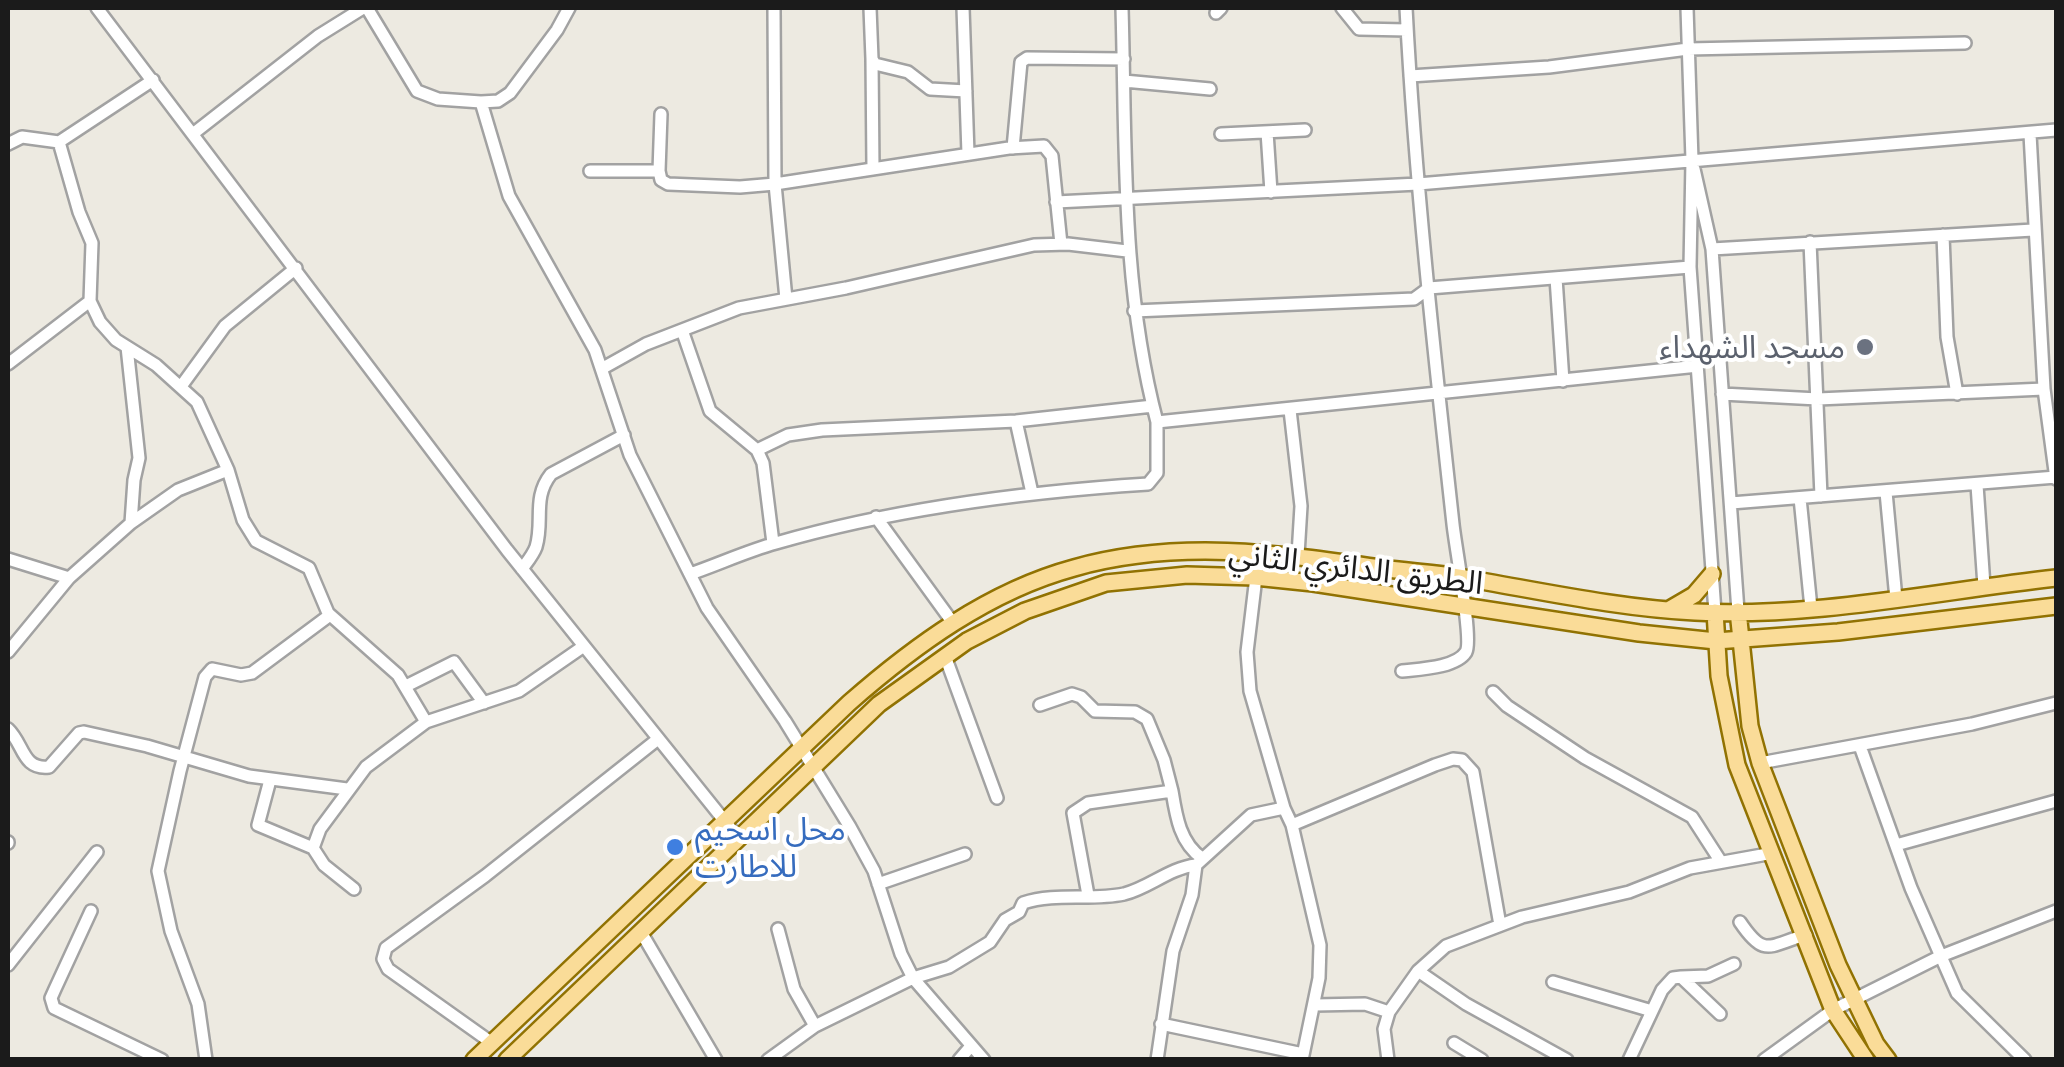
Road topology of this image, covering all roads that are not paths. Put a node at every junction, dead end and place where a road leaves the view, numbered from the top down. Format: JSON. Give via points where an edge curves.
{"nodes":[{"id":1,"x":97,"y":8,"type":"edge"},
{"id":2,"x":364,"y":8,"type":"edge"},
{"id":3,"x":570,"y":8,"type":"edge"},
{"id":4,"x":774,"y":8,"type":"edge"},
{"id":5,"x":870,"y":8,"type":"edge"},
{"id":6,"x":963,"y":8,"type":"edge"},
{"id":7,"x":1122,"y":8,"type":"edge"},
{"id":8,"x":1342,"y":8,"type":"edge"},
{"id":9,"x":1406,"y":8,"type":"edge"},
{"id":10,"x":1687,"y":8,"type":"edge"},
{"id":11,"x":1408,"y":30,"type":"junction"},
{"id":12,"x":1966,"y":44,"type":"dead end"},
{"id":13,"x":1688,"y":49,"type":"junction"},
{"id":14,"x":872,"y":59,"type":"junction"},
{"id":15,"x":1124,"y":60,"type":"junction"},
{"id":16,"x":1410,"y":76,"type":"junction"},
{"id":17,"x":153,"y":80,"type":"junction"},
{"id":18,"x":1124,"y":81,"type":"junction"},
{"id":19,"x":1210,"y":89,"type":"dead end"},
{"id":20,"x":966,"y":92,"type":"junction"},
{"id":21,"x":481,"y":102,"type":"junction"},
{"id":22,"x":661,"y":114,"type":"dead end"},
{"id":23,"x":1306,"y":130,"type":"dead end"},
{"id":24,"x":2056,"y":130,"type":"edge"},
{"id":25,"x":1267,"y":132,"type":"junction"},
{"id":26,"x":194,"y":134,"type":"junction"},
{"id":27,"x":1221,"y":134,"type":"dead end"},
{"id":28,"x":2030,"y":134,"type":"junction"},
{"id":29,"x":59,"y":142,"type":"junction"},
{"id":30,"x":8,"y":144,"type":"edge"},
{"id":31,"x":1013,"y":148,"type":"junction"},
{"id":32,"x":968,"y":154,"type":"junction"},
{"id":33,"x":1692,"y":160,"type":"junction"},
{"id":34,"x":872,"y":169,"type":"junction"},
{"id":35,"x":590,"y":171,"type":"dead end"},
{"id":36,"x":659,"y":171,"type":"junction"},
{"id":37,"x":775,"y":184,"type":"junction"},
{"id":38,"x":1418,"y":184,"type":"junction"},
{"id":39,"x":1271,"y":192,"type":"junction"},
{"id":40,"x":1126,"y":201,"type":"junction"},
{"id":41,"x":1056,"y":202,"type":"junction"},
{"id":42,"x":2034,"y":230,"type":"junction"},
{"id":43,"x":1943,"y":235,"type":"junction"},
{"id":44,"x":1810,"y":242,"type":"junction"},
{"id":45,"x":1061,"y":244,"type":"junction"},
{"id":46,"x":1712,"y":249,"type":"junction"},
{"id":47,"x":1128,"y":251,"type":"junction"},
{"id":48,"x":1690,"y":267,"type":"junction"},
{"id":49,"x":296,"y":268,"type":"junction"},
{"id":50,"x":1556,"y":278,"type":"junction"},
{"id":51,"x":1429,"y":288,"type":"junction"},
{"id":52,"x":786,"y":299,"type":"junction"},
{"id":53,"x":90,"y":301,"type":"junction"},
{"id":54,"x":1134,"y":311,"type":"junction"},
{"id":55,"x":2056,"y":323,"type":"edge"},
{"id":56,"x":2041,"y":325,"type":"junction"},
{"id":57,"x":682,"y":330,"type":"junction"},
{"id":58,"x":127,"y":347,"type":"junction"},
{"id":59,"x":8,"y":364,"type":"edge"},
{"id":60,"x":1698,"y":366,"type":"junction"},
{"id":61,"x":603,"y":368,"type":"junction"},
{"id":62,"x":1563,"y":380,"type":"junction"},
{"id":63,"x":182,"y":385,"type":"junction"},
{"id":64,"x":2044,"y":390,"type":"junction"},
{"id":65,"x":1438,"y":394,"type":"junction"},
{"id":66,"x":1722,"y":394,"type":"junction"},
{"id":67,"x":1956,"y":394,"type":"junction"},
{"id":68,"x":1818,"y":399,"type":"junction"},
{"id":69,"x":1152,"y":406,"type":"junction"},
{"id":70,"x":1290,"y":410,"type":"junction"},
{"id":71,"x":1016,"y":421,"type":"junction"},
{"id":72,"x":1157,"y":422,"type":"junction"},
{"id":73,"x":624,"y":436,"type":"junction"},
{"id":74,"x":757,"y":450,"type":"junction"},
{"id":75,"x":228,"y":470,"type":"junction"},
{"id":76,"x":2056,"y":478,"type":"edge"},
{"id":77,"x":1977,"y":485,"type":"junction"},
{"id":78,"x":1032,"y":492,"type":"junction"},
{"id":79,"x":1886,"y":492,"type":"junction"},
{"id":80,"x":1822,"y":496,"type":"junction"},
{"id":81,"x":1800,"y":498,"type":"junction"},
{"id":82,"x":1731,"y":504,"type":"junction"},
{"id":83,"x":876,"y":517,"type":"junction"},
{"id":84,"x":131,"y":523,"type":"junction"},
{"id":85,"x":773,"y":543,"type":"junction"},
{"id":86,"x":1259,"y":552,"type":"junction"},
{"id":87,"x":1298,"y":555,"type":"junction"},
{"id":88,"x":8,"y":559,"type":"edge"},
{"id":89,"x":522,"y":569,"type":"junction"},
{"id":90,"x":690,"y":574,"type":"junction"},
{"id":91,"x":1712,"y":574,"type":"junction"},
{"id":92,"x":1255,"y":577,"type":"junction"},
{"id":93,"x":1459,"y":577,"type":"junction"},
{"id":94,"x":70,"y":578,"type":"junction"},
{"id":95,"x":2056,"y":578,"type":"edge"},
{"id":96,"x":1984,"y":586,"type":"junction"},
{"id":97,"x":1896,"y":599,"type":"junction"},
{"id":98,"x":2056,"y":606,"type":"edge"},
{"id":99,"x":1464,"y":607,"type":"junction"},
{"id":100,"x":1810,"y":608,"type":"junction"},
{"id":101,"x":1670,"y":609,"type":"junction"},
{"id":102,"x":1738,"y":611,"type":"junction"},
{"id":103,"x":1715,"y":612,"type":"junction"},
{"id":104,"x":330,"y":615,"type":"junction"},
{"id":105,"x":952,"y":622,"type":"junction"},
{"id":106,"x":1716,"y":640,"type":"junction"},
{"id":107,"x":1740,"y":640,"type":"junction"},
{"id":108,"x":584,"y":646,"type":"junction"},
{"id":109,"x":8,"y":652,"type":"edge"},
{"id":110,"x":945,"y":656,"type":"junction"},
{"id":111,"x":1402,"y":671,"type":"dead end"},
{"id":112,"x":406,"y":686,"type":"junction"},
{"id":113,"x":1493,"y":692,"type":"dead end"},
{"id":114,"x":2056,"y":703,"type":"edge"},
{"id":115,"x":484,"y":704,"type":"junction"},
{"id":116,"x":1040,"y":705,"type":"dead end"},
{"id":117,"x":426,"y":722,"type":"junction"},
{"id":118,"x":8,"y":729,"type":"edge"},
{"id":119,"x":658,"y":739,"type":"junction"},
{"id":120,"x":1860,"y":746,"type":"junction"},
{"id":121,"x":802,"y":750,"type":"junction"},
{"id":122,"x":183,"y":758,"type":"junction"},
{"id":123,"x":1760,"y":762,"type":"junction"},
{"id":124,"x":813,"y":768,"type":"junction"},
{"id":125,"x":270,"y":780,"type":"junction"},
{"id":126,"x":347,"y":789,"type":"junction"},
{"id":127,"x":1172,"y":791,"type":"junction"},
{"id":128,"x":997,"y":798,"type":"dead end"},
{"id":129,"x":2056,"y":801,"type":"edge"},
{"id":130,"x":1284,"y":808,"type":"junction"},
{"id":131,"x":724,"y":822,"type":"junction"},
{"id":132,"x":1292,"y":826,"type":"junction"},
{"id":133,"x":739,"y":839,"type":"junction"},
{"id":134,"x":1896,"y":846,"type":"junction"},
{"id":135,"x":313,"y":848,"type":"junction"},
{"id":136,"x":97,"y":852,"type":"dead end"},
{"id":137,"x":1773,"y":853,"type":"junction"},
{"id":138,"x":965,"y":854,"type":"dead end"},
{"id":139,"x":1199,"y":862,"type":"junction"},
{"id":140,"x":1721,"y":862,"type":"junction"},
{"id":141,"x":878,"y":884,"type":"junction"},
{"id":142,"x":354,"y":889,"type":"dead end"},
{"id":143,"x":1088,"y":895,"type":"junction"},
{"id":144,"x":91,"y":910,"type":"dead end"},
{"id":145,"x":2056,"y":911,"type":"edge"},
{"id":146,"x":1740,"y":922,"type":"dead end"},
{"id":147,"x":1500,"y":925,"type":"junction"},
{"id":148,"x":778,"y":929,"type":"dead end"},
{"id":149,"x":641,"y":932,"type":"junction"},
{"id":150,"x":1806,"y":935,"type":"junction"},
{"id":151,"x":1941,"y":956,"type":"junction"},
{"id":152,"x":1734,"y":964,"type":"dead end"},
{"id":153,"x":8,"y":965,"type":"edge"},
{"id":154,"x":1418,"y":971,"type":"junction"},
{"id":155,"x":1681,"y":977,"type":"junction"},
{"id":156,"x":914,"y":978,"type":"junction"},
{"id":157,"x":1553,"y":982,"type":"dead end"},
{"id":158,"x":1854,"y":1001,"type":"junction"},
{"id":159,"x":1314,"y":1005,"type":"junction"},
{"id":160,"x":1834,"y":1010,"type":"junction"},
{"id":161,"x":1652,"y":1011,"type":"junction"},
{"id":162,"x":1389,"y":1012,"type":"junction"},
{"id":163,"x":1720,"y":1014,"type":"dead end"},
{"id":164,"x":1161,"y":1024,"type":"junction"},
{"id":165,"x":815,"y":1026,"type":"junction"},
{"id":166,"x":1454,"y":1043,"type":"dead end"},
{"id":167,"x":492,"y":1044,"type":"junction"},
{"id":168,"x":971,"y":1046,"type":"junction"},
{"id":169,"x":1303,"y":1057,"type":"edge"},
{"id":170,"x":162,"y":1060,"type":"edge"},
{"id":171,"x":206,"y":1060,"type":"edge"},
{"id":172,"x":474,"y":1060,"type":"edge"},
{"id":173,"x":508,"y":1060,"type":"edge"},
{"id":174,"x":716,"y":1060,"type":"edge"},
{"id":175,"x":768,"y":1060,"type":"edge"},
{"id":176,"x":959,"y":1060,"type":"edge"},
{"id":177,"x":984,"y":1060,"type":"edge"},
{"id":178,"x":1157,"y":1060,"type":"edge"},
{"id":179,"x":1388,"y":1060,"type":"edge"},
{"id":180,"x":1482,"y":1060,"type":"edge"},
{"id":181,"x":1567,"y":1060,"type":"edge"},
{"id":182,"x":1629,"y":1060,"type":"edge"},
{"id":183,"x":1764,"y":1060,"type":"edge"},
{"id":184,"x":1866,"y":1060,"type":"edge"},
{"id":185,"x":1888,"y":1060,"type":"edge"},
{"id":186,"x":2024,"y":1060,"type":"edge"}],
"edges":[{"from":1,"to":17,"type":"street"},
{"from":2,"to":21,"type":"street","via":[[417,91]]},
{"from":2,"to":26,"type":"street"},
{"from":3,"to":21,"type":"street","via":[[510,93]]},
{"from":4,"to":37,"type":"street"},
{"from":5,"to":14,"type":"street"},
{"from":6,"to":20,"type":"street"},
{"from":7,"to":15,"type":"street"},
{"from":8,"to":11,"type":"street","via":[[1360,30]]},
{"from":9,"to":11,"type":"street"},
{"from":10,"to":13,"type":"street"},
{"from":11,"to":16,"type":"street"},
{"from":12,"to":13,"type":"street"},
{"from":13,"to":16,"type":"street"},
{"from":13,"to":33,"type":"street"},
{"from":14,"to":20,"type":"street","via":[[930,89]]},
{"from":14,"to":34,"type":"street"},
{"from":15,"to":18,"type":"street"},
{"from":15,"to":31,"type":"street","via":[[1021,62]]},
{"from":16,"to":38,"type":"street"},
{"from":17,"to":26,"type":"street"},
{"from":17,"to":29,"type":"street"},
{"from":18,"to":19,"type":"street"},
{"from":18,"to":40,"type":"street"},
{"from":20,"to":32,"type":"street"},
{"from":21,"to":61,"type":"street","via":[[517,216]]},
{"from":22,"to":36,"type":"street"},
{"from":23,"to":25,"type":"street"},
{"from":24,"to":28,"type":"street"},
{"from":25,"to":27,"type":"street"},
{"from":25,"to":39,"type":"street"},
{"from":26,"to":49,"type":"street"},
{"from":28,"to":33,"type":"street"},
{"from":28,"to":42,"type":"street"},
{"from":29,"to":30,"type":"street","via":[[22,138]]},
{"from":29,"to":53,"type":"street","via":[[92,242]]},
{"from":31,"to":32,"type":"street"},
{"from":31,"to":41,"type":"street","via":[[1049,150]]},
{"from":32,"to":34,"type":"street"},
{"from":33,"to":38,"type":"street"},
{"from":33,"to":46,"type":"street"},
{"from":33,"to":48,"type":"street"},
{"from":34,"to":37,"type":"street"},
{"from":35,"to":36,"type":"street"},
{"from":36,"to":37,"type":"street","via":[[668,184]]},
{"from":37,"to":52,"type":"street"},
{"from":38,"to":39,"type":"street"},
{"from":38,"to":51,"type":"street"},
{"from":39,"to":40,"type":"street"},
{"from":40,"to":41,"type":"street"},
{"from":40,"to":47,"type":"street"},
{"from":41,"to":45,"type":"street"},
{"from":42,"to":43,"type":"street"},
{"from":42,"to":56,"type":"street"},
{"from":43,"to":44,"type":"street"},
{"from":43,"to":67,"type":"street"},
{"from":44,"to":46,"type":"street"},
{"from":44,"to":68,"type":"street"},
{"from":45,"to":47,"type":"street"},
{"from":45,"to":52,"type":"street"},
{"from":46,"to":66,"type":"street"},
{"from":47,"to":54,"type":"street"},
{"from":48,"to":50,"type":"street"},
{"from":48,"to":60,"type":"street"},
{"from":49,"to":63,"type":"street","via":[[226,326]]},
{"from":49,"to":89,"type":"street"},
{"from":50,"to":51,"type":"street"},
{"from":50,"to":62,"type":"street"},
{"from":51,"to":54,"type":"street","via":[[1414,299]]},
{"from":51,"to":65,"type":"street"},
{"from":52,"to":57,"type":"street"},
{"from":53,"to":58,"type":"street","via":[[100,322]]},
{"from":53,"to":59,"type":"street"},
{"from":54,"to":69,"type":"street"},
{"from":55,"to":56,"type":"street"},
{"from":56,"to":64,"type":"street"},
{"from":57,"to":61,"type":"street"},
{"from":57,"to":74,"type":"street","via":[[710,411]]},
{"from":58,"to":63,"type":"street"},
{"from":58,"to":84,"type":"street","via":[[139,458]]},
{"from":60,"to":62,"type":"street"},
{"from":60,"to":91,"type":"street"},
{"from":61,"to":73,"type":"street"},
{"from":62,"to":65,"type":"street"},
{"from":63,"to":75,"type":"street","via":[[197,402]]},
{"from":64,"to":67,"type":"street"},
{"from":64,"to":76,"type":"street"},
{"from":65,"to":70,"type":"street"},
{"from":65,"to":93,"type":"street"},
{"from":66,"to":68,"type":"street"},
{"from":66,"to":82,"type":"street"},
{"from":67,"to":68,"type":"street"},
{"from":68,"to":80,"type":"street"},
{"from":69,"to":71,"type":"street"},
{"from":69,"to":72,"type":"street"},
{"from":70,"to":72,"type":"street"},
{"from":70,"to":87,"type":"street","via":[[1300,496]]},
{"from":71,"to":74,"type":"street","via":[[822,430],[788,435]]},
{"from":71,"to":78,"type":"street"},
{"from":72,"to":78,"type":"street","via":[[1157,473],[1148,484]]},
{"from":73,"to":89,"type":"street","via":[[543,484],[536,547]]},
{"from":73,"to":90,"type":"street"},
{"from":74,"to":85,"type":"street"},
{"from":75,"to":84,"type":"street","via":[[178,490]]},
{"from":75,"to":104,"type":"street","via":[[256,541],[308,568]]},
{"from":76,"to":77,"type":"street"},
{"from":77,"to":79,"type":"street"},
{"from":77,"to":96,"type":"street"},
{"from":78,"to":83,"type":"street"},
{"from":79,"to":80,"type":"street"},
{"from":79,"to":97,"type":"street"},
{"from":80,"to":81,"type":"street"},
{"from":81,"to":82,"type":"street"},
{"from":81,"to":100,"type":"street"},
{"from":82,"to":102,"type":"street"},
{"from":83,"to":85,"type":"street"},
{"from":83,"to":105,"type":"street"},
{"from":84,"to":94,"type":"street"},
{"from":85,"to":90,"type":"street"},
{"from":86,"to":87,"type":"main road","name":"الطريق الدائري الثاني"},
{"from":86,"to":92,"type":"street"},
{"from":86,"to":105,"type":"main road","name":"الطريق الدائري الثاني","via":[[1185,551],[1097,562],[1030,584]]},
{"from":87,"to":93,"type":"main road","name":"الطريق الدائري الثاني"},
{"from":88,"to":94,"type":"street"},
{"from":89,"to":108,"type":"street"},
{"from":90,"to":121,"type":"street"},
{"from":91,"to":101,"type":"main road"},
{"from":91,"to":103,"type":"street"},
{"from":92,"to":99,"type":"main road","name":"الطريق الدائري الثاني"},
{"from":92,"to":110,"type":"main road","name":"الطريق الدائري الثاني","via":[[1106,583],[1025,611]]},
{"from":92,"to":130,"type":"street","via":[[1250,691]]},
{"from":93,"to":99,"type":"street"},
{"from":93,"to":101,"type":"main road","name":"الطريق الدائري الثاني"},
{"from":94,"to":109,"type":"street"},
{"from":95,"to":96,"type":"main road","name":"الطريق الدائري الثاني"},
{"from":96,"to":97,"type":"main road","name":"الطريق الدائري الثاني"},
{"from":97,"to":100,"type":"main road","name":"الطريق الدائري الثاني"},
{"from":98,"to":107,"type":"main road","name":"الطريق الدائري الثاني"},
{"from":99,"to":106,"type":"main road","name":"الطريق الدائري الثاني"},
{"from":99,"to":111,"type":"street","via":[[1464,656]]},
{"from":100,"to":102,"type":"main road","name":"الطريق الدائري الثاني"},
{"from":101,"to":103,"type":"main road","name":"الطريق الدائري الثاني"},
{"from":102,"to":103,"type":"main road","name":"الطريق الدائري الثاني"},
{"from":102,"to":107,"type":"main road"},
{"from":103,"to":106,"type":"main road"},
{"from":104,"to":112,"type":"street"},
{"from":104,"to":122,"type":"street","via":[[247,675],[208,670]]},
{"from":105,"to":121,"type":"main road","name":"الطريق الدائري الثاني","via":[[872,683]]},
{"from":106,"to":107,"type":"main road","name":"الطريق الدائري الثاني"},
{"from":106,"to":137,"type":"main road","via":[[1737,765]]},
{"from":107,"to":123,"type":"main road"},
{"from":108,"to":115,"type":"street","via":[[519,691]]},
{"from":108,"to":119,"type":"street"},
{"from":110,"to":124,"type":"main road","name":"الطريق الدائري الثاني","via":[[879,704]]},
{"from":110,"to":128,"type":"street"},
{"from":112,"to":115,"type":"street","via":[[454,662]]},
{"from":112,"to":117,"type":"street"},
{"from":113,"to":140,"type":"street","via":[[1585,758],[1692,817]]},
{"from":114,"to":120,"type":"street"},
{"from":115,"to":117,"type":"street"},
{"from":116,"to":127,"type":"street","via":[[1072,694],[1101,713],[1136,712],[1154,730]]},
{"from":117,"to":126,"type":"street"},
{"from":118,"to":122,"type":"street","via":[[24,758],[40,768],[49,768],[84,732]]},
{"from":119,"to":131,"type":"street"},
{"from":119,"to":167,"type":"street","via":[[386,948],[388,969]]},
{"from":120,"to":123,"type":"street"},
{"from":120,"to":134,"type":"street"},
{"from":121,"to":124,"type":"street"},
{"from":121,"to":131,"type":"main road","name":"الطريق الدائري الثاني"},
{"from":122,"to":125,"type":"street"},
{"from":122,"to":171,"type":"street","via":[[158,872],[198,1004]]},
{"from":123,"to":158,"type":"main road"},
{"from":124,"to":133,"type":"main road","name":"الطريق الدائري الثاني"},
{"from":124,"to":141,"type":"street"},
{"from":125,"to":126,"type":"street"},
{"from":125,"to":135,"type":"street","via":[[258,825]]},
{"from":126,"to":135,"type":"street"},
{"from":127,"to":139,"type":"street","via":[[1182,832]]},
{"from":127,"to":143,"type":"street","via":[[1074,809]]},
{"from":129,"to":134,"type":"street"},
{"from":130,"to":132,"type":"street"},
{"from":130,"to":139,"type":"street","via":[[1251,815]]},
{"from":131,"to":133,"type":"street"},
{"from":131,"to":167,"type":"main road","name":"الطريق الدائري الثاني"},
{"from":132,"to":147,"type":"street","via":[[1435,764],[1462,760],[1473,772]]},
{"from":132,"to":159,"type":"street","via":[[1318,929]]},
{"from":133,"to":149,"type":"main road","name":"الطريق الدائري الثاني"},
{"from":134,"to":151,"type":"street"},
{"from":135,"to":142,"type":"street"},
{"from":136,"to":153,"type":"street"},
{"from":137,"to":140,"type":"street"},
{"from":137,"to":150,"type":"main road"},
{"from":138,"to":141,"type":"street"},
{"from":139,"to":143,"type":"street","via":[[1123,894]]},
{"from":139,"to":164,"type":"street"},
{"from":140,"to":147,"type":"street"},
{"from":141,"to":156,"type":"street"},
{"from":143,"to":156,"type":"street","via":[[1023,903],[990,942],[949,968]]},
{"from":144,"to":170,"type":"street","via":[[51,998],[54,1008]]},
{"from":145,"to":151,"type":"street"},
{"from":146,"to":150,"type":"street","via":[[1766,948]]},
{"from":147,"to":154,"type":"street","via":[[1446,946]]},
{"from":148,"to":165,"type":"street","via":[[794,989]]},
{"from":149,"to":173,"type":"main road","name":"الطريق الدائري الثاني"},
{"from":149,"to":174,"type":"street"},
{"from":150,"to":160,"type":"main road"},
{"from":151,"to":158,"type":"street"},
{"from":151,"to":186,"type":"street","via":[[1957,993]]},
{"from":152,"to":155,"type":"street","via":[[1708,976]]},
{"from":154,"to":162,"type":"street"},
{"from":154,"to":181,"type":"street"},
{"from":155,"to":161,"type":"street","via":[[1668,982]]},
{"from":155,"to":163,"type":"street"},
{"from":156,"to":165,"type":"street"},
{"from":156,"to":168,"type":"street"},
{"from":157,"to":161,"type":"street"},
{"from":158,"to":160,"type":"street"},
{"from":158,"to":185,"type":"main road"},
{"from":159,"to":162,"type":"street","via":[[1365,1004]]},
{"from":159,"to":169,"type":"street"},
{"from":160,"to":183,"type":"street"},
{"from":160,"to":184,"type":"main road"},
{"from":161,"to":182,"type":"street"},
{"from":162,"to":179,"type":"street"},
{"from":164,"to":169,"type":"street"},
{"from":164,"to":178,"type":"street"},
{"from":165,"to":175,"type":"street"},
{"from":166,"to":180,"type":"street"},
{"from":167,"to":172,"type":"main road","name":"الطريق الدائري الثاني"},
{"from":168,"to":176,"type":"street"},
{"from":168,"to":177,"type":"street"}]}
